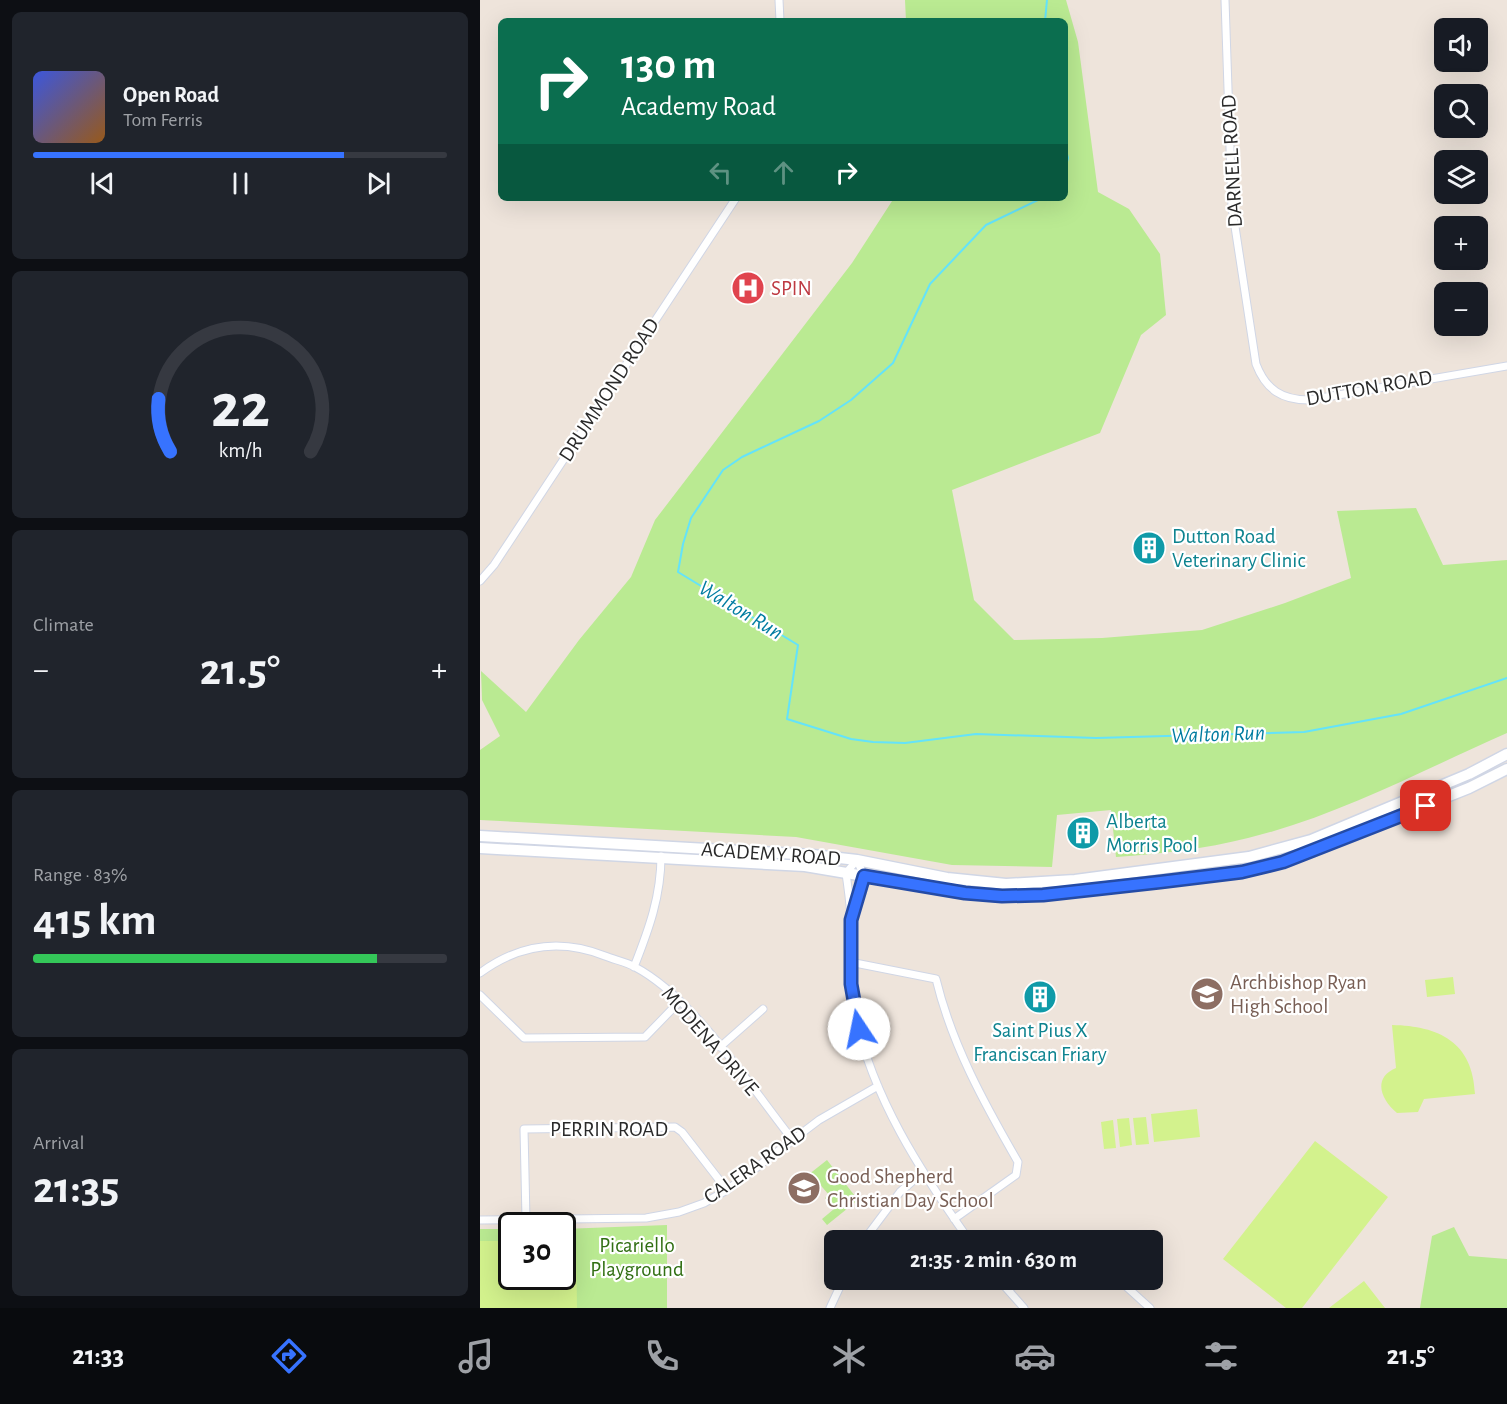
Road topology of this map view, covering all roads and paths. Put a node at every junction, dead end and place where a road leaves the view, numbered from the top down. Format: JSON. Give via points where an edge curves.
{"nodes":[{"id":1,"x":779,"y":0,"type":"edge"},
{"id":2,"x":1225,"y":0,"type":"edge"},
{"id":3,"x":780,"y":18,"type":"edge"},
{"id":4,"x":734,"y":201,"type":"edge"},
{"id":5,"x":1249,"y":320,"type":"joint"},
{"id":6,"x":1507,"y":366,"type":"edge"},
{"id":7,"x":480,"y":581,"type":"edge"},
{"id":8,"x":1507,"y":754,"type":"edge"},
{"id":9,"x":1507,"y":769,"type":"edge"},
{"id":10,"x":480,"y":836,"type":"edge"},
{"id":11,"x":480,"y":848,"type":"edge"},
{"id":12,"x":661,"y":853,"type":"junction"},
{"id":13,"x":857,"y":860,"type":"junction"},
{"id":14,"x":846,"y":873,"type":"junction"},
{"id":15,"x":864,"y":876,"type":"junction"},
{"id":16,"x":851,"y":920,"type":"junction"},
{"id":17,"x":850,"y":963,"type":"junction"},
{"id":18,"x":634,"y":967,"type":"junction"},
{"id":19,"x":480,"y":973,"type":"edge"},
{"id":20,"x":480,"y":995,"type":"edge"},
{"id":21,"x":680,"y":1001,"type":"junction"},
{"id":22,"x":763,"y":1009,"type":"dead end"},
{"id":23,"x":720,"y":1047,"type":"junction"},
{"id":24,"x":878,"y":1086,"type":"junction"},
{"id":25,"x":792,"y":1139,"type":"junction"},
{"id":26,"x":923,"y":1172,"type":"junction"},
{"id":27,"x":728,"y":1190,"type":"junction"},
{"id":28,"x":526,"y":1212,"type":"edge"},
{"id":29,"x":576,"y":1218,"type":"edge"},
{"id":30,"x":954,"y":1219,"type":"junction"},
{"id":31,"x":480,"y":1220,"type":"edge"},
{"id":32,"x":498,"y":1220,"type":"edge"},
{"id":33,"x":872,"y":1230,"type":"edge"},
{"id":34,"x":962,"y":1230,"type":"edge"},
{"id":35,"x":838,"y":1290,"type":"edge"},
{"id":36,"x":1008,"y":1290,"type":"edge"},
{"id":37,"x":1130,"y":1290,"type":"edge"},
{"id":38,"x":830,"y":1308,"type":"edge"},
{"id":39,"x":1024,"y":1308,"type":"edge"},
{"id":40,"x":1150,"y":1308,"type":"edge"}],
"edges":[{"from":1,"to":3,"type":"street"},
{"from":2,"to":5,"type":"street","name":"DARNELL ROAD","via":[[1232,207]]},
{"from":4,"to":7,"type":"street","name":"DRUMMOND ROAD"},
{"from":5,"to":6,"type":"street","name":"DUTTON ROAD","via":[[1262,380],[1284,398],[1295,400]]},
{"from":8,"to":13,"type":"main road","name":"ACADEMY ROAD","via":[[1469,774],[1320,836],[1250,858],[1075,880],[1006,884],[947,879]]},
{"from":9,"to":15,"type":"main road","name":"ACADEMY ROAD","via":[[1327,847],[1242,872],[1043,895],[1002,896]]},
{"from":10,"to":12,"type":"main road","name":"ACADEMY ROAD"},
{"from":11,"to":12,"type":"main road","name":"ACADEMY ROAD"},
{"from":12,"to":13,"type":"main road","name":"ACADEMY ROAD"},
{"from":12,"to":14,"type":"main road","name":"ACADEMY ROAD"},
{"from":12,"to":18,"type":"street","via":[[656,907]]},
{"from":13,"to":14,"type":"street"},
{"from":13,"to":15,"type":"street"},
{"from":14,"to":15,"type":"main road","name":"ACADEMY ROAD"},
{"from":14,"to":16,"type":"street"},
{"from":15,"to":16,"type":"street"},
{"from":16,"to":17,"type":"street"},
{"from":17,"to":24,"type":"street","via":[[855,1014]]},
{"from":17,"to":30,"type":"street","via":[[937,981],[948,1023],[969,1073],[1018,1162],[1016,1175]]},
{"from":18,"to":19,"type":"street","name":"MODENA DRIVE","via":[[594,951],[546,945],[520,950]]},
{"from":18,"to":21,"type":"street","name":"MODENA DRIVE"},
{"from":20,"to":21,"type":"street","via":[[524,1038],[645,1037]]},
{"from":21,"to":23,"type":"street","name":"MODENA DRIVE"},
{"from":22,"to":23,"type":"street"},
{"from":23,"to":25,"type":"street","name":"MODENA DRIVE"},
{"from":24,"to":25,"type":"street","name":"CALERA ROAD"},
{"from":24,"to":26,"type":"street"},
{"from":25,"to":27,"type":"street","name":"CALERA ROAD"},
{"from":26,"to":30,"type":"street"},
{"from":26,"to":33,"type":"street","via":[[900,1192]]},
{"from":27,"to":28,"type":"street","name":"PERRIN ROAD","via":[[675,1127],[524,1129]]},
{"from":27,"to":29,"type":"street","name":"CALERA ROAD","via":[[704,1203],[664,1216]]},
{"from":30,"to":34,"type":"street"},
{"from":31,"to":32,"type":"street","name":"CALERA ROAD"},
{"from":35,"to":38,"type":"street"},
{"from":36,"to":39,"type":"street"},
{"from":37,"to":40,"type":"street"}]}
